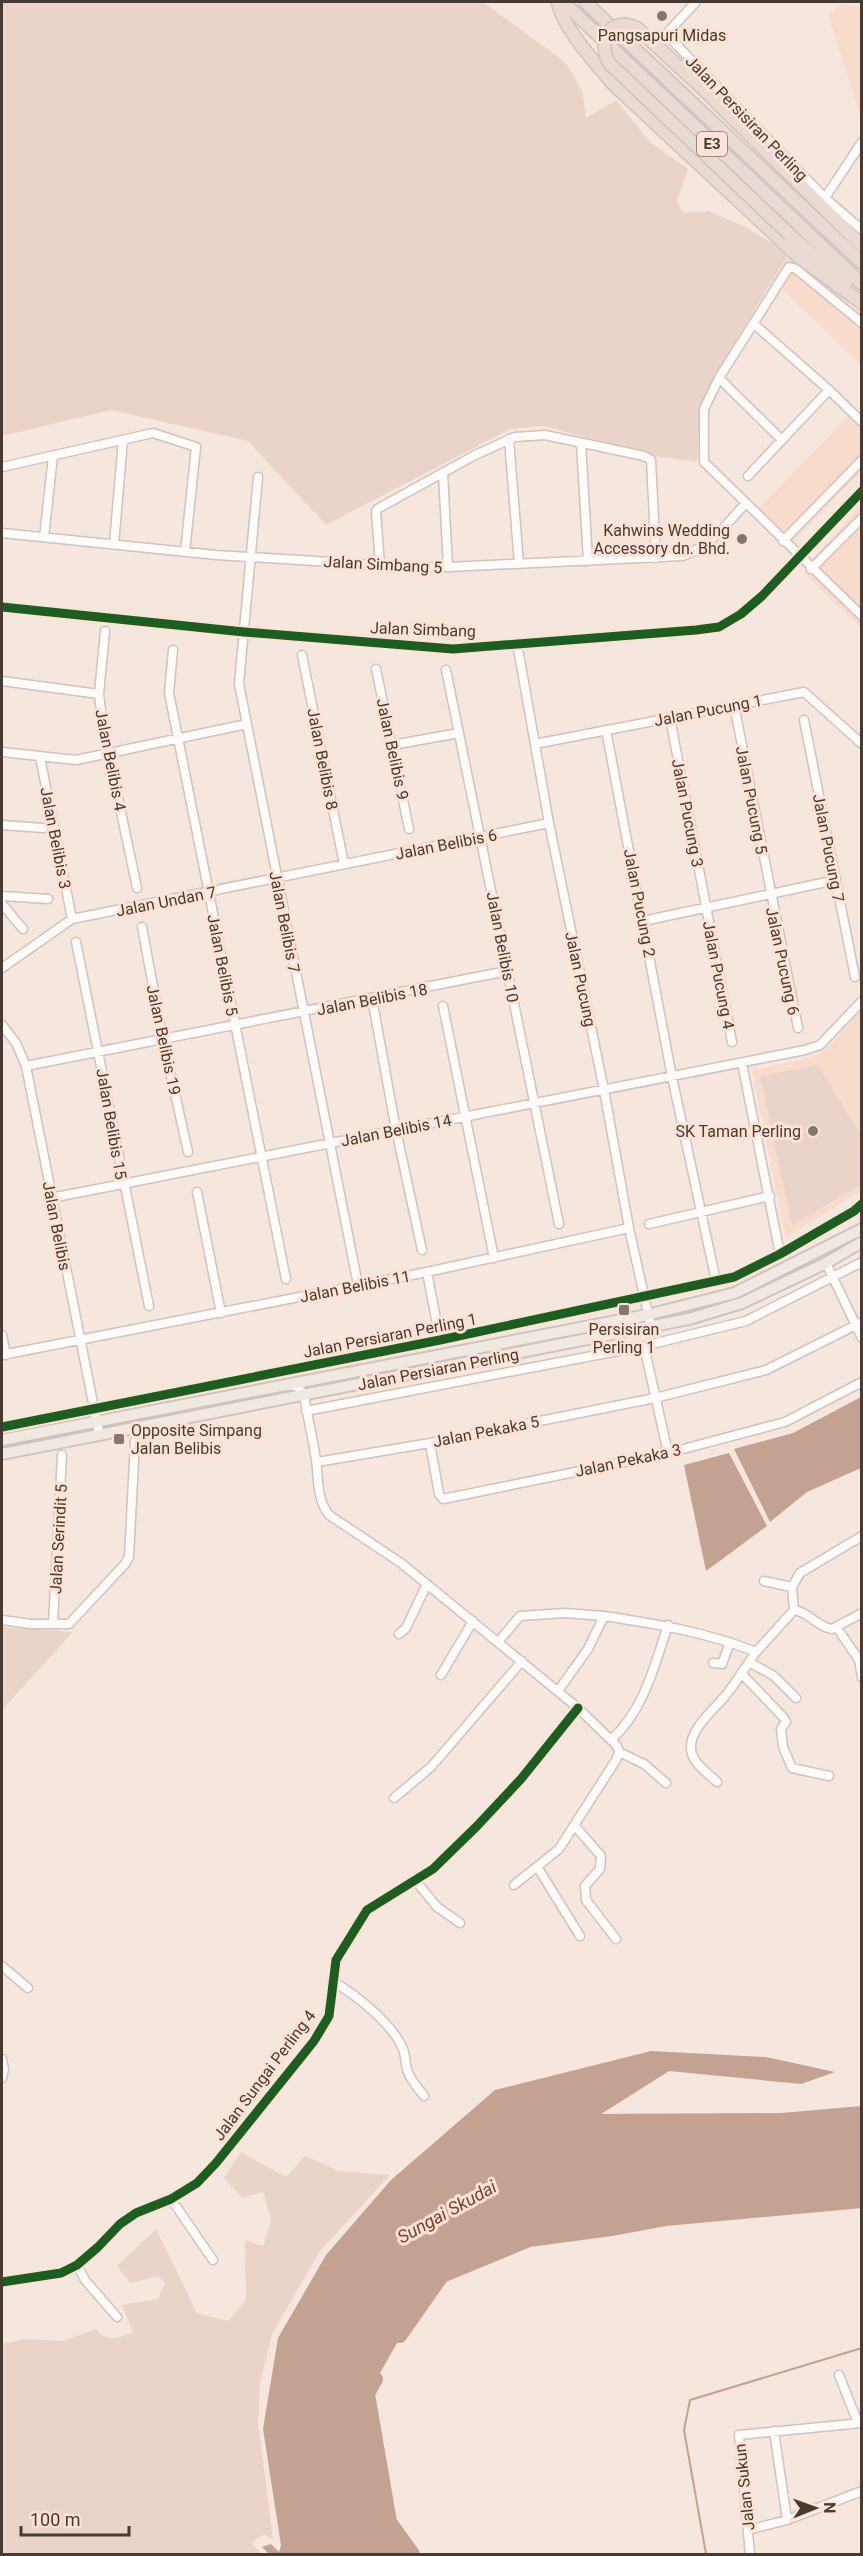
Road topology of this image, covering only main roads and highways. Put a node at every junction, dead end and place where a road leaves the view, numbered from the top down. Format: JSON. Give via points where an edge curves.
{"nodes":[{"id":1,"x":558,"y":2,"type":"edge"},
{"id":2,"x":563,"y":2,"type":"edge"},
{"id":3,"x":585,"y":2,"type":"edge"},
{"id":4,"x":861,"y":246,"type":"edge"},
{"id":5,"x":861,"y":263,"type":"edge"},
{"id":6,"x":861,"y":284,"type":"edge"},
{"id":7,"x":861,"y":301,"type":"edge"},
{"id":8,"x":861,"y":1229,"type":"edge"},
{"id":9,"x":861,"y":1242,"type":"edge"},
{"id":10,"x":2,"y":1440,"type":"edge"},
{"id":11,"x":2,"y":1454,"type":"edge"}],
"edges":[{"from":1,"to":7,"type":"highway","via":[[589,56],[612,83],[800,258]]},
{"from":2,"to":6,"type":"highway","number":"E3"},
{"from":3,"to":5,"type":"highway","number":"E3"},
{"from":4,"to":7,"type":"highway","bridge":true,"via":[[638,28],[627,24],[607,34],[603,44],[609,63]]},
{"from":8,"to":10,"type":"main road","name":"Jalan Persiaran Perling","via":[[735,1293],[647,1315]]},
{"from":9,"to":11,"type":"main road","name":"Jalan Persiaran Perling","via":[[742,1303],[651,1327]]}]}
